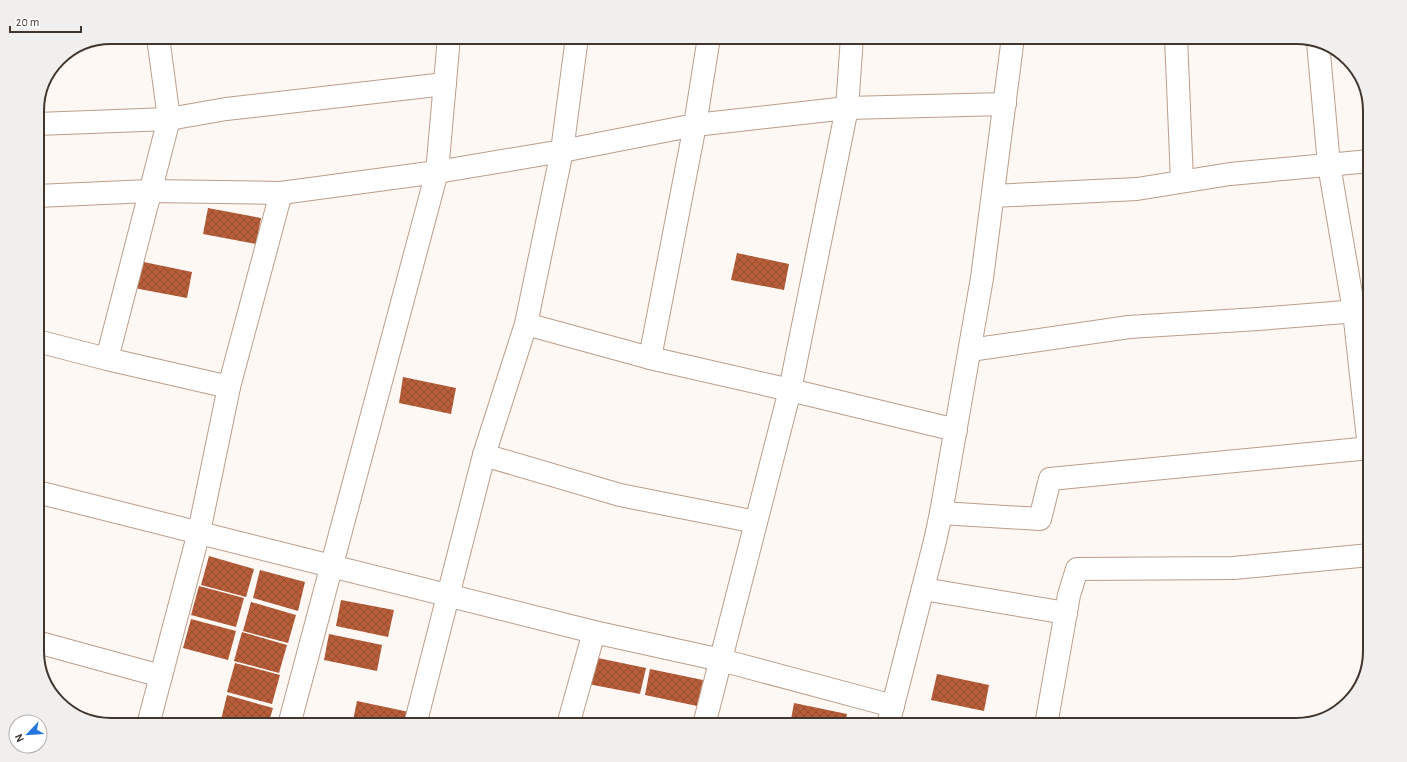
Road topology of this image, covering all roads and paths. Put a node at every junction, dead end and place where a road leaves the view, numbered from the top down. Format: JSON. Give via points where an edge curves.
{"nodes":[{"id":1,"x":159,"y":44,"type":"edge"},
{"id":2,"x":448,"y":44,"type":"edge"},
{"id":3,"x":576,"y":44,"type":"edge"},
{"id":4,"x":708,"y":44,"type":"edge"},
{"id":5,"x":852,"y":44,"type":"edge"},
{"id":6,"x":1012,"y":44,"type":"edge"},
{"id":7,"x":1176,"y":44,"type":"edge"},
{"id":8,"x":1319,"y":48,"type":"edge"},
{"id":9,"x":445,"y":84,"type":"junction"},
{"id":10,"x":1005,"y":104,"type":"junction"},
{"id":11,"x":847,"y":108,"type":"junction"},
{"id":12,"x":169,"y":119,"type":"junction"},
{"id":13,"x":44,"y":124,"type":"edge"},
{"id":14,"x":695,"y":125,"type":"junction"},
{"id":15,"x":562,"y":152,"type":"junction"},
{"id":16,"x":1363,"y":162,"type":"edge"},
{"id":17,"x":1329,"y":165,"type":"junction"},
{"id":18,"x":437,"y":172,"type":"junction"},
{"id":19,"x":1182,"y":181,"type":"junction"},
{"id":20,"x":149,"y":191,"type":"junction"},
{"id":21,"x":281,"y":193,"type":"junction"},
{"id":22,"x":44,"y":196,"type":"edge"},
{"id":23,"x":993,"y":196,"type":"junction"},
{"id":24,"x":1362,"y":310,"type":"edge"},
{"id":25,"x":526,"y":324,"type":"junction"},
{"id":26,"x":1363,"y":327,"type":"edge"},
{"id":27,"x":44,"y":343,"type":"edge"},
{"id":28,"x":970,"y":350,"type":"junction"},
{"id":29,"x":650,"y":358,"type":"junction"},
{"id":30,"x":107,"y":359,"type":"junction"},
{"id":31,"x":229,"y":387,"type":"junction"},
{"id":32,"x":790,"y":390,"type":"junction"},
{"id":33,"x":956,"y":430,"type":"junction"},
{"id":34,"x":1363,"y":449,"type":"edge"},
{"id":35,"x":484,"y":455,"type":"junction"},
{"id":36,"x":44,"y":494,"type":"edge"},
{"id":37,"x":941,"y":513,"type":"junction"},
{"id":38,"x":756,"y":522,"type":"junction"},
{"id":39,"x":199,"y":532,"type":"junction"},
{"id":40,"x":1363,"y":556,"type":"edge"},
{"id":41,"x":331,"y":566,"type":"junction"},
{"id":42,"x":923,"y":589,"type":"junction"},
{"id":43,"x":449,"y":595,"type":"junction"},
{"id":44,"x":1066,"y":613,"type":"junction"},
{"id":45,"x":594,"y":632,"type":"junction"},
{"id":46,"x":44,"y":644,"type":"edge"},
{"id":47,"x":721,"y":660,"type":"junction"},
{"id":48,"x":161,"y":676,"type":"junction"},
{"id":49,"x":890,"y":715,"type":"edge"},
{"id":50,"x":150,"y":718,"type":"edge"},
{"id":51,"x":291,"y":718,"type":"edge"},
{"id":52,"x":418,"y":718,"type":"edge"},
{"id":53,"x":570,"y":718,"type":"edge"},
{"id":54,"x":706,"y":718,"type":"edge"},
{"id":55,"x":1047,"y":718,"type":"edge"}],
"edges":[{"from":1,"to":12,"type":"street"},
{"from":2,"to":9,"type":"street"},
{"from":3,"to":15,"type":"street"},
{"from":4,"to":14,"type":"street"},
{"from":5,"to":11,"type":"street"},
{"from":6,"to":10,"type":"street"},
{"from":7,"to":19,"type":"street"},
{"from":8,"to":17,"type":"street"},
{"from":9,"to":12,"type":"street","via":[[226,109]]},
{"from":9,"to":18,"type":"street"},
{"from":10,"to":11,"type":"street"},
{"from":10,"to":23,"type":"street"},
{"from":11,"to":14,"type":"street"},
{"from":11,"to":32,"type":"street"},
{"from":12,"to":13,"type":"street"},
{"from":12,"to":20,"type":"street"},
{"from":14,"to":15,"type":"street"},
{"from":14,"to":29,"type":"street"},
{"from":15,"to":18,"type":"street"},
{"from":15,"to":25,"type":"street"},
{"from":16,"to":17,"type":"street"},
{"from":17,"to":19,"type":"street"},
{"from":17,"to":24,"type":"street"},
{"from":18,"to":21,"type":"street"},
{"from":18,"to":41,"type":"street"},
{"from":19,"to":23,"type":"street","via":[[1137,188]]},
{"from":20,"to":21,"type":"street"},
{"from":20,"to":22,"type":"street"},
{"from":20,"to":30,"type":"street"},
{"from":21,"to":31,"type":"street"},
{"from":23,"to":28,"type":"street"},
{"from":24,"to":26,"type":"street"},
{"from":24,"to":28,"type":"street","via":[[1129,327]]},
{"from":25,"to":29,"type":"street"},
{"from":25,"to":35,"type":"street"},
{"from":27,"to":30,"type":"street"},
{"from":28,"to":33,"type":"street"},
{"from":29,"to":32,"type":"street"},
{"from":30,"to":31,"type":"street"},
{"from":31,"to":39,"type":"street"},
{"from":32,"to":33,"type":"street"},
{"from":32,"to":38,"type":"street"},
{"from":33,"to":37,"type":"street"},
{"from":34,"to":37,"type":"street","via":[[1050,479],[1040,519]]},
{"from":35,"to":38,"type":"street","via":[[620,495]]},
{"from":35,"to":43,"type":"street"},
{"from":36,"to":39,"type":"street"},
{"from":37,"to":42,"type":"street"},
{"from":38,"to":47,"type":"street"},
{"from":39,"to":41,"type":"street"},
{"from":39,"to":48,"type":"street"},
{"from":40,"to":44,"type":"street","via":[[1234,568],[1077,568]]},
{"from":41,"to":43,"type":"street"},
{"from":41,"to":51,"type":"street"},
{"from":42,"to":44,"type":"street"},
{"from":42,"to":49,"type":"street"},
{"from":43,"to":45,"type":"street"},
{"from":43,"to":52,"type":"street"},
{"from":44,"to":55,"type":"street"},
{"from":45,"to":47,"type":"street"},
{"from":45,"to":53,"type":"street"},
{"from":46,"to":48,"type":"street"},
{"from":47,"to":49,"type":"street"},
{"from":47,"to":54,"type":"street"},
{"from":48,"to":50,"type":"street"}]}
